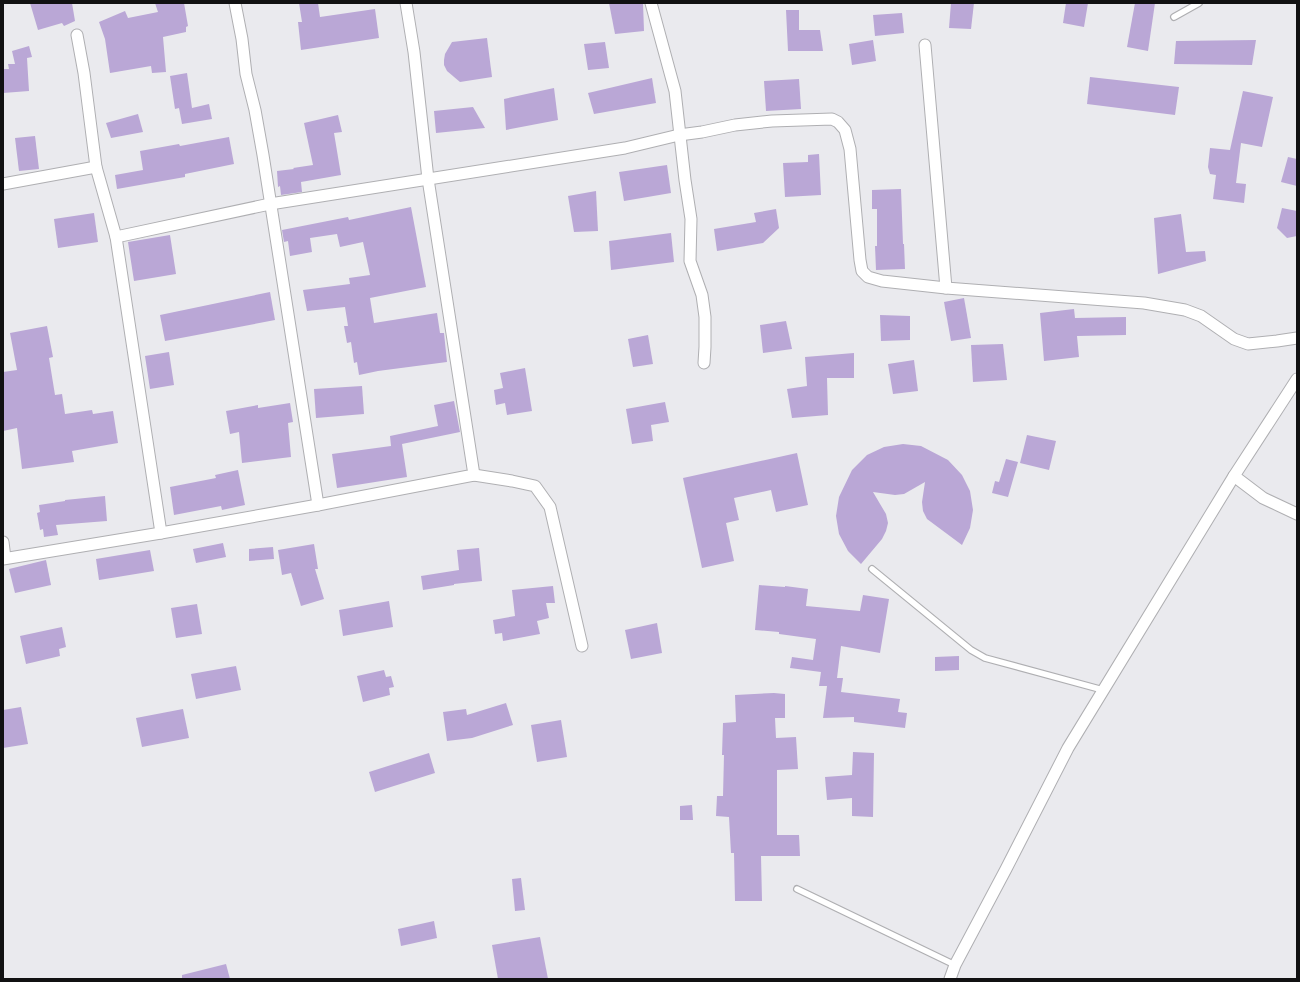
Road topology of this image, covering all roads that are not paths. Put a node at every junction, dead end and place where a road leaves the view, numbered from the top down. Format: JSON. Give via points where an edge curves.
{"nodes":[{"id":1,"x":235,"y":3,"type":"edge"},
{"id":2,"x":406,"y":3,"type":"edge"},
{"id":3,"x":651,"y":3,"type":"edge"},
{"id":4,"x":1199,"y":3,"type":"edge"},
{"id":5,"x":1174,"y":17,"type":"dead end"},
{"id":6,"x":77,"y":35,"type":"dead end"},
{"id":7,"x":925,"y":45,"type":"dead end"},
{"id":8,"x":679,"y":134,"type":"junction"},
{"id":9,"x":96,"y":167,"type":"junction"},
{"id":10,"x":428,"y":179,"type":"junction"},
{"id":11,"x":3,"y":184,"type":"edge"},
{"id":12,"x":270,"y":204,"type":"junction"},
{"id":13,"x":116,"y":237,"type":"junction"},
{"id":14,"x":946,"y":288,"type":"junction"},
{"id":15,"x":1297,"y":338,"type":"edge"},
{"id":16,"x":704,"y":363,"type":"dead end"},
{"id":17,"x":1297,"y":379,"type":"edge"},
{"id":18,"x":474,"y":475,"type":"junction"},
{"id":19,"x":1234,"y":476,"type":"junction"},
{"id":20,"x":318,"y":505,"type":"junction"},
{"id":21,"x":1297,"y":514,"type":"edge"},
{"id":22,"x":161,"y":533,"type":"junction"},
{"id":23,"x":3,"y":542,"type":"edge"},
{"id":24,"x":4,"y":559,"type":"edge"},
{"id":25,"x":872,"y":568,"type":"dead end"},
{"id":26,"x":582,"y":646,"type":"dead end"},
{"id":27,"x":1103,"y":690,"type":"junction"},
{"id":28,"x":798,"y":889,"type":"dead end"},
{"id":29,"x":955,"y":965,"type":"junction"},
{"id":30,"x":950,"y":979,"type":"edge"}],
"edges":[{"from":1,"to":12,"type":"street"},
{"from":2,"to":10,"type":"street"},
{"from":3,"to":8,"type":"street","via":[[675,91]]},
{"from":4,"to":5,"type":"lane"},
{"from":6,"to":9,"type":"street"},
{"from":7,"to":14,"type":"street"},
{"from":8,"to":10,"type":"street","via":[[625,148]]},
{"from":8,"to":14,"type":"street","via":[[772,121],[832,118],[845,130],[850,149],[862,271],[868,277],[882,281]]},
{"from":8,"to":16,"type":"street","via":[[691,219],[690,260],[702,295],[705,317]]},
{"from":9,"to":11,"type":"street"},
{"from":9,"to":13,"type":"street"},
{"from":10,"to":12,"type":"street"},
{"from":10,"to":18,"type":"street"},
{"from":12,"to":13,"type":"street"},
{"from":12,"to":20,"type":"street"},
{"from":13,"to":22,"type":"street"},
{"from":14,"to":15,"type":"street","via":[[1144,304],[1185,310],[1202,316],[1234,339],[1248,344]]},
{"from":17,"to":19,"type":"street"},
{"from":18,"to":20,"type":"street"},
{"from":18,"to":26,"type":"street","via":[[535,486],[550,508]]},
{"from":19,"to":21,"type":"street","via":[[1263,498]]},
{"from":19,"to":27,"type":"street"},
{"from":20,"to":22,"type":"street"},
{"from":22,"to":24,"type":"street"},
{"from":23,"to":24,"type":"street"},
{"from":25,"to":27,"type":"lane","via":[[954,637],[985,658]]},
{"from":27,"to":29,"type":"street","via":[[1068,748]]},
{"from":28,"to":29,"type":"lane"},
{"from":29,"to":30,"type":"street"}]}
